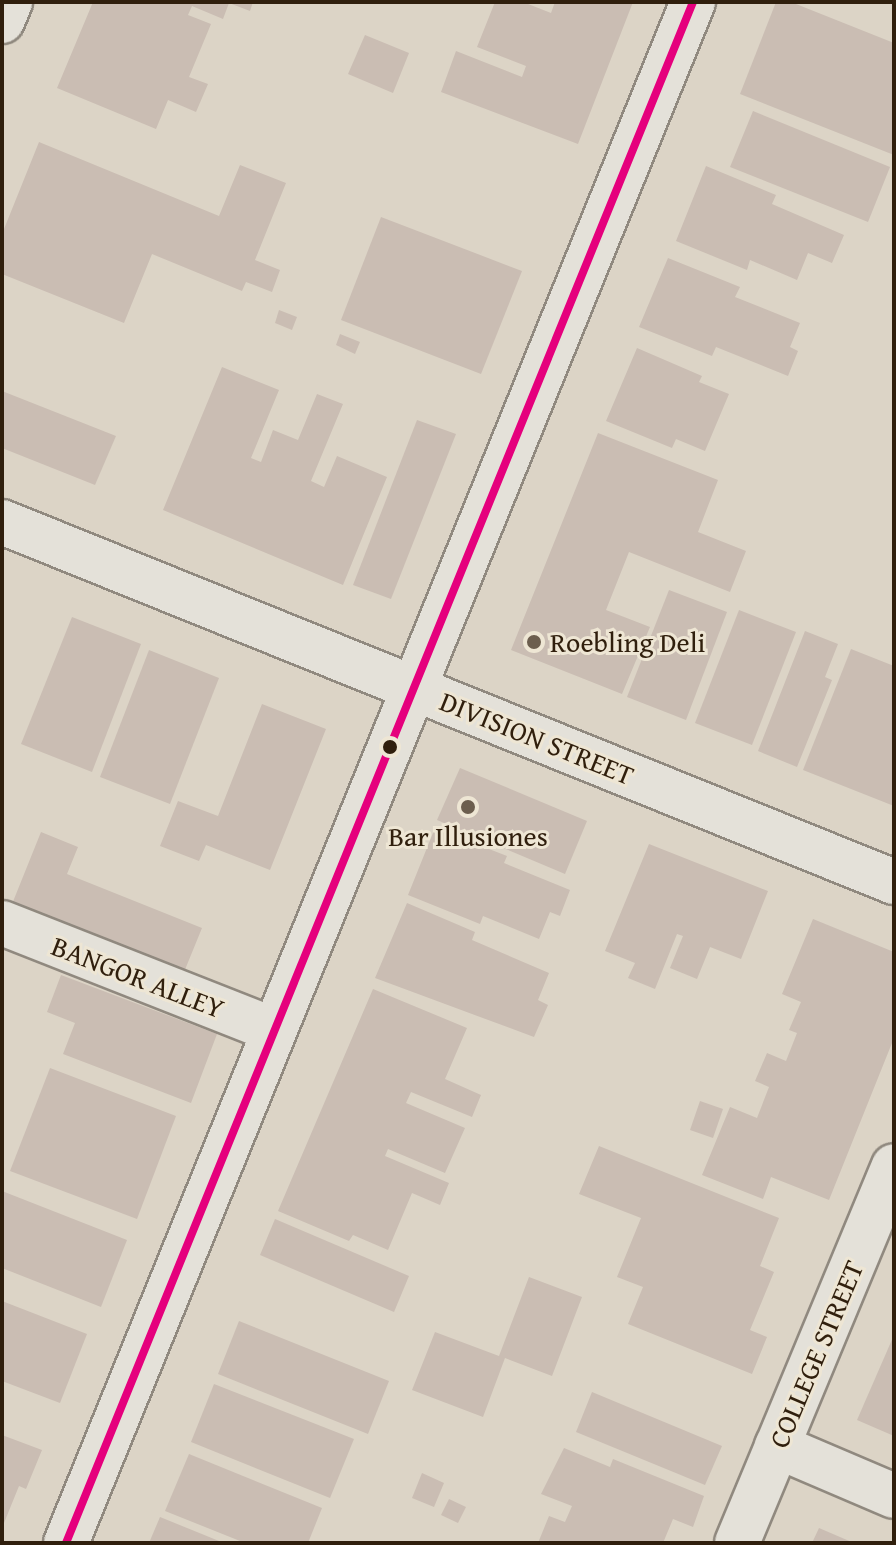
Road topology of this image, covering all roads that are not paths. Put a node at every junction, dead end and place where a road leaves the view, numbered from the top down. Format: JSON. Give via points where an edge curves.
{"nodes":[{"id":1,"x":10,"y":2,"type":"edge"},
{"id":2,"x":693,"y":2,"type":"edge"},
{"id":3,"x":2,"y":21,"type":"edge"},
{"id":4,"x":5,"y":533,"type":"edge"},
{"id":5,"x":414,"y":689,"type":"junction"},
{"id":6,"x":894,"y":882,"type":"edge"},
{"id":7,"x":2,"y":923,"type":"edge"},
{"id":8,"x":274,"y":1030,"type":"junction"},
{"id":9,"x":894,"y":1166,"type":"edge"},
{"id":10,"x":777,"y":1446,"type":"junction"},
{"id":11,"x":894,"y":1496,"type":"edge"},
{"id":12,"x":66,"y":1543,"type":"edge"},
{"id":13,"x":737,"y":1543,"type":"edge"}],
"edges":[{"from":1,"to":3,"type":"street"},
{"from":2,"to":5,"type":"street"},
{"from":4,"to":5,"type":"street","name":"DIVISION STREET"},
{"from":5,"to":6,"type":"street","name":"DIVISION STREET"},
{"from":5,"to":8,"type":"street"},
{"from":7,"to":8,"type":"street","name":"BANGOR ALLEY"},
{"from":8,"to":12,"type":"street"},
{"from":9,"to":10,"type":"street","name":"COLLEGE STREET"},
{"from":10,"to":11,"type":"street"},
{"from":10,"to":13,"type":"street","name":"COLLEGE STREET"}]}
